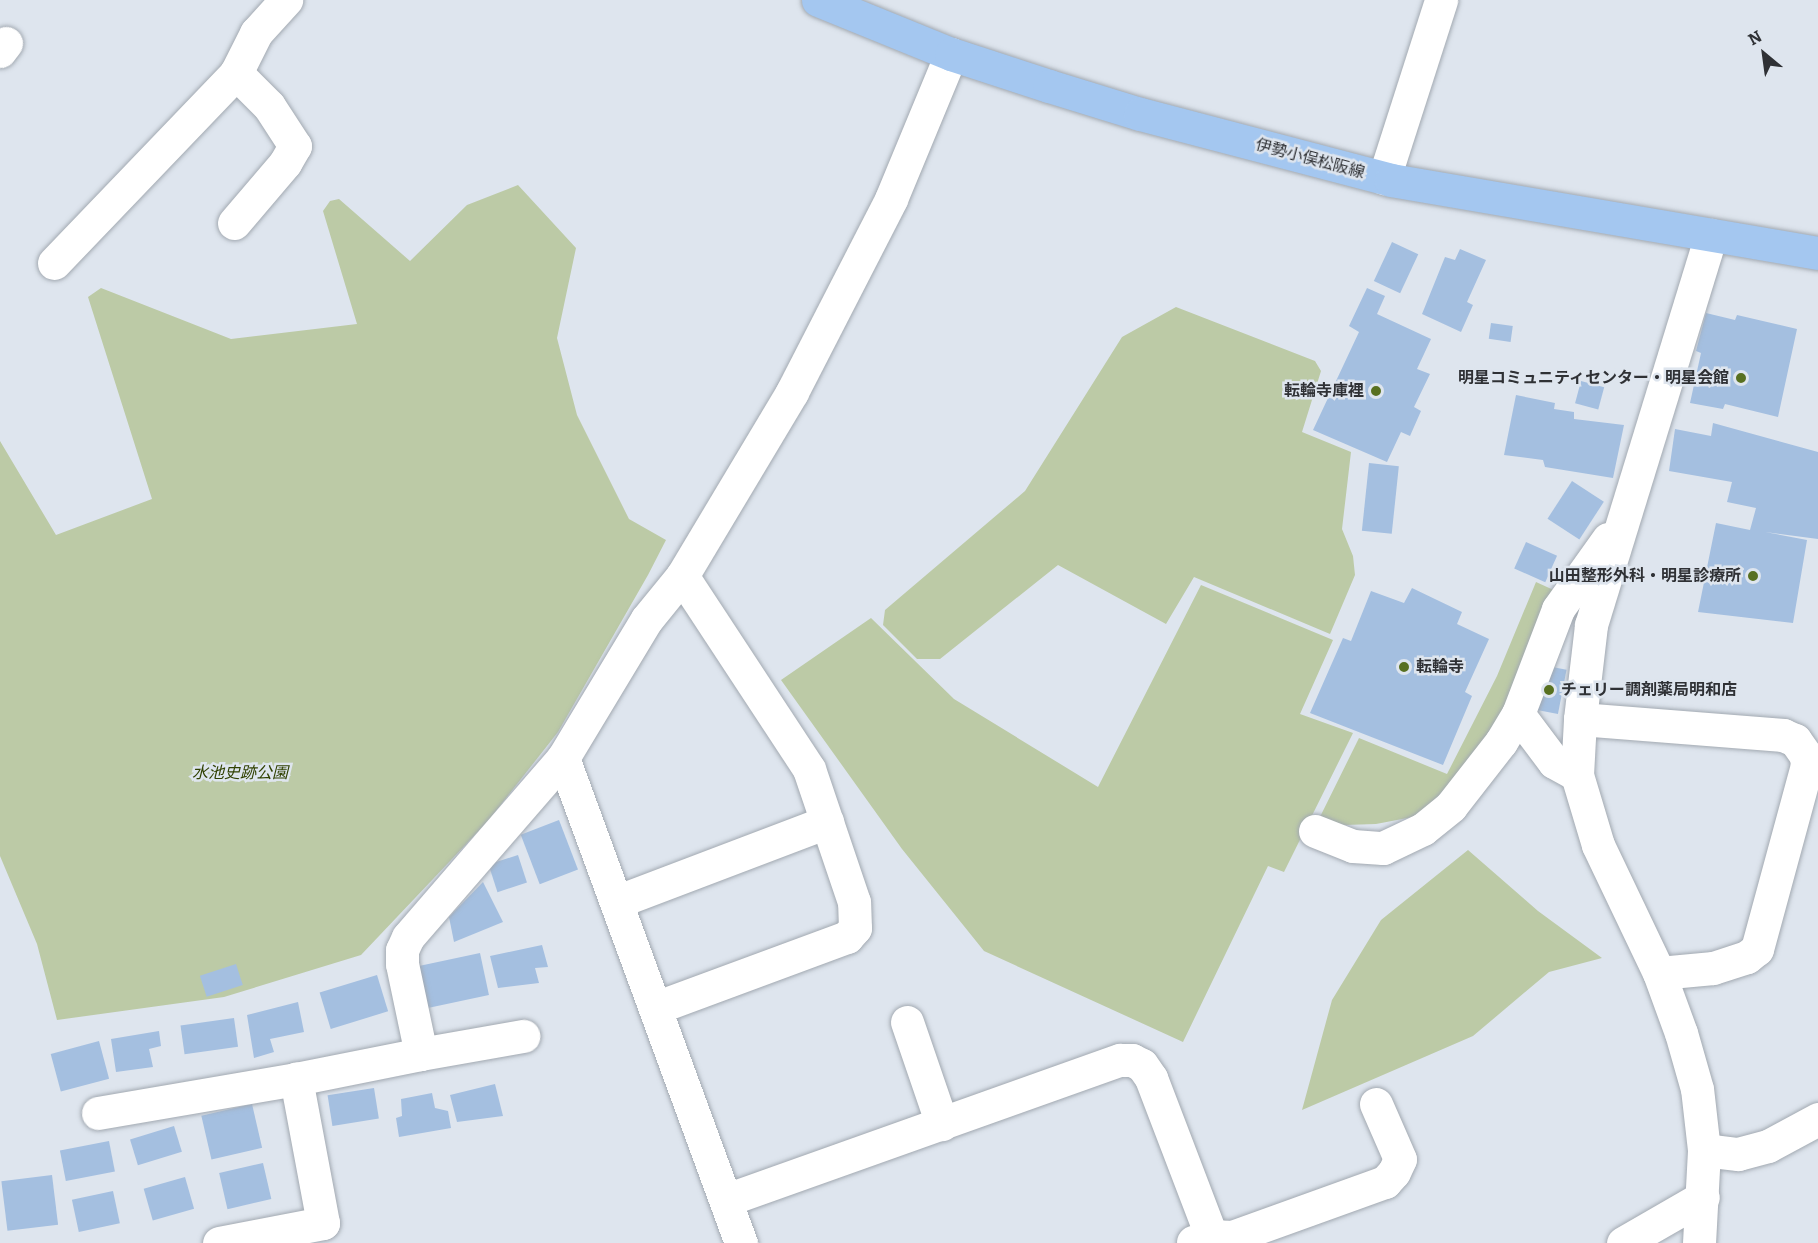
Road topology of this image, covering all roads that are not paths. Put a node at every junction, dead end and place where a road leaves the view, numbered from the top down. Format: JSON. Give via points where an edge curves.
{"nodes":[{"id":1,"x":286,"y":0,"type":"edge"},
{"id":2,"x":818,"y":0,"type":"edge"},
{"id":3,"x":1441,"y":0,"type":"edge"},
{"id":4,"x":951,"y":54,"type":"junction"},
{"id":5,"x":236,"y":73,"type":"junction"},
{"id":6,"x":1384,"y":178,"type":"junction"},
{"id":7,"x":234,"y":223,"type":"dead end"},
{"id":8,"x":1712,"y":236,"type":"junction"},
{"id":9,"x":1818,"y":253,"type":"edge"},
{"id":10,"x":54,"y":263,"type":"dead end"},
{"id":11,"x":1618,"y":534,"type":"junction"},
{"id":12,"x":682,"y":576,"type":"junction"},
{"id":13,"x":1518,"y":714,"type":"junction"},
{"id":14,"x":1580,"y":719,"type":"junction"},
{"id":15,"x":563,"y":758,"type":"junction"},
{"id":16,"x":1577,"y":775,"type":"junction"},
{"id":17,"x":827,"y":822,"type":"junction"},
{"id":18,"x":1315,"y":831,"type":"dead end"},
{"id":19,"x":616,"y":902,"type":"junction"},
{"id":20,"x":1659,"y":973,"type":"junction"},
{"id":21,"x":655,"y":1008,"type":"junction"},
{"id":22,"x":907,"y":1022,"type":"dead end"},
{"id":23,"x":523,"y":1036,"type":"dead end"},
{"id":24,"x":421,"y":1054,"type":"junction"},
{"id":25,"x":296,"y":1079,"type":"junction"},
{"id":26,"x":1376,"y":1104,"type":"dead end"},
{"id":27,"x":98,"y":1113,"type":"dead end"},
{"id":28,"x":1818,"y":1119,"type":"edge"},
{"id":29,"x":942,"y":1124,"type":"junction"},
{"id":30,"x":1704,"y":1150,"type":"junction"},
{"id":31,"x":1703,"y":1197,"type":"junction"},
{"id":32,"x":726,"y":1200,"type":"junction"},
{"id":33,"x":324,"y":1233,"type":"edge"},
{"id":34,"x":1205,"y":1241,"type":"edge"},
{"id":35,"x":219,"y":1243,"type":"edge"},
{"id":36,"x":741,"y":1243,"type":"edge"},
{"id":37,"x":1623,"y":1243,"type":"edge"},
{"id":38,"x":1700,"y":1243,"type":"edge"}],
"edges":[{"from":1,"to":5,"type":"street","via":[[256,33]]},
{"from":2,"to":4,"type":"main road","name":"伊勢小俣松阪線"},
{"from":3,"to":6,"type":"street"},
{"from":4,"to":6,"type":"main road","name":"伊勢小俣松阪線","via":[[1140,114]]},
{"from":4,"to":12,"type":"street","via":[[891,200],[792,392]]},
{"from":5,"to":7,"type":"street","via":[[269,106],[295,146],[285,164]]},
{"from":5,"to":10,"type":"street"},
{"from":6,"to":8,"type":"main road","name":"伊勢小俣松阪線"},
{"from":8,"to":9,"type":"main road","name":"伊勢小俣松阪線"},
{"from":8,"to":11,"type":"street"},
{"from":11,"to":13,"type":"street","via":[[1604,540],[1558,609]]},
{"from":11,"to":14,"type":"street","via":[[1591,625]]},
{"from":12,"to":15,"type":"street","via":[[647,619]]},
{"from":12,"to":17,"type":"street","via":[[809,769]]},
{"from":13,"to":16,"type":"street","via":[[1554,762]]},
{"from":13,"to":18,"type":"street","via":[[1451,806],[1423,829],[1383,848],[1353,846]]},
{"from":14,"to":16,"type":"street"},
{"from":14,"to":20,"type":"street","via":[[1783,735],[1795,740],[1806,756],[1807,765],[1757,949],[1747,957],[1713,968]]},
{"from":15,"to":19,"type":"street"},
{"from":15,"to":24,"type":"street","via":[[408,937],[402,950],[402,964]]},
{"from":16,"to":20,"type":"street","via":[[1598,845]]},
{"from":17,"to":19,"type":"street"},
{"from":17,"to":21,"type":"street","via":[[854,902],[855,928],[847,937]]},
{"from":19,"to":21,"type":"street"},
{"from":20,"to":30,"type":"street","via":[[1697,1089]]},
{"from":21,"to":32,"type":"street"},
{"from":22,"to":29,"type":"street"},
{"from":23,"to":24,"type":"street"},
{"from":24,"to":25,"type":"street"},
{"from":25,"to":27,"type":"street"},
{"from":25,"to":33,"type":"street"},
{"from":26,"to":34,"type":"street","via":[[1400,1159],[1384,1182],[1232,1237]]},
{"from":28,"to":30,"type":"street","via":[[1758,1149],[1738,1154]]},
{"from":29,"to":32,"type":"street"},
{"from":29,"to":34,"type":"street","via":[[1120,1060],[1132,1060],[1142,1065],[1151,1078]]},
{"from":30,"to":31,"type":"street"},
{"from":31,"to":37,"type":"street"},
{"from":31,"to":38,"type":"street"},
{"from":32,"to":36,"type":"street"},
{"from":33,"to":35,"type":"street"}]}
